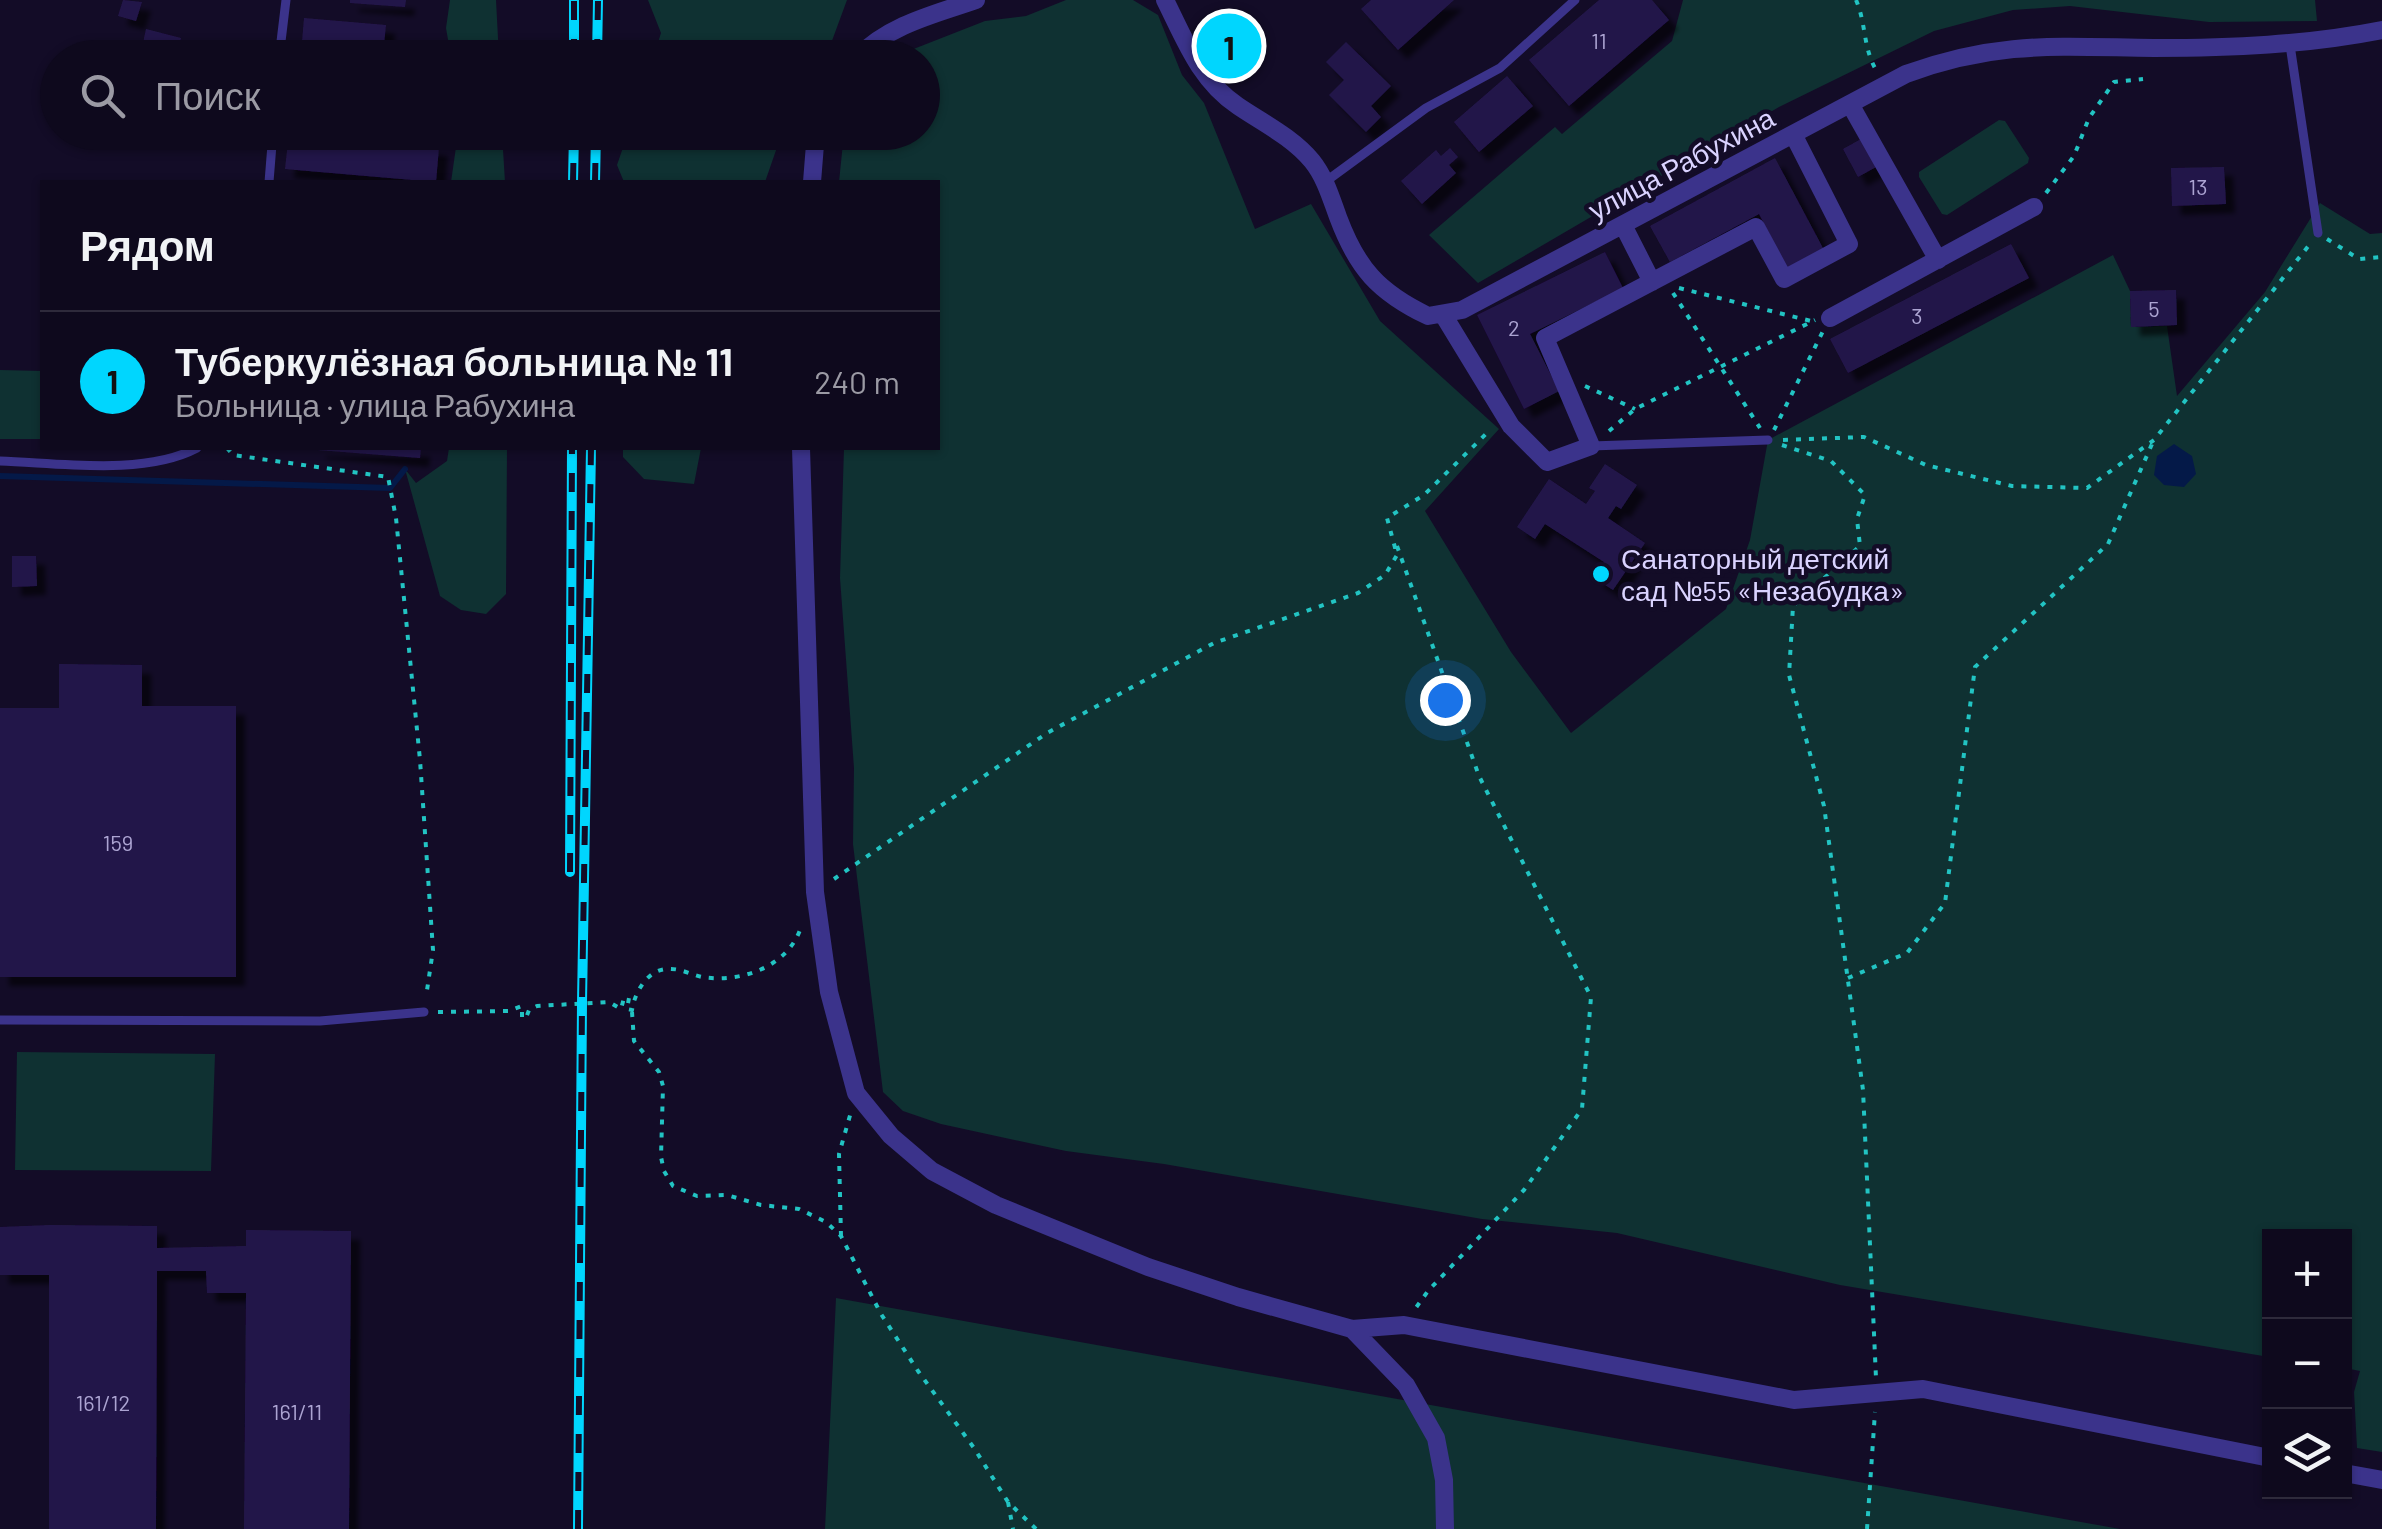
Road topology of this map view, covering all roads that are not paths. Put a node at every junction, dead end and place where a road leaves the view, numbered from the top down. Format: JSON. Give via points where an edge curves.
{"nodes":[{"id":1,"x":286,"y":0,"type":"edge"},
{"id":2,"x":976,"y":0,"type":"edge"},
{"id":3,"x":1165,"y":0,"type":"edge"},
{"id":4,"x":1575,"y":0,"type":"edge"},
{"id":5,"x":2382,"y":30,"type":"edge"},
{"id":6,"x":281,"y":40,"type":"edge"},
{"id":7,"x":879,"y":40,"type":"edge"},
{"id":8,"x":2290,"y":45,"type":"junction"},
{"id":9,"x":1850,"y":104,"type":"junction"},
{"id":10,"x":1794,"y":134,"type":"junction"},
{"id":11,"x":272,"y":150,"type":"edge"},
{"id":12,"x":815,"y":150,"type":"edge"},
{"id":13,"x":270,"y":180,"type":"edge"},
{"id":14,"x":812,"y":180,"type":"edge"},
{"id":15,"x":1325,"y":182,"type":"junction"},
{"id":16,"x":2034,"y":207,"type":"road end"},
{"id":17,"x":1623,"y":225,"type":"junction"},
{"id":18,"x":2318,"y":233,"type":"road end"},
{"id":19,"x":1938,"y":260,"type":"junction"},
{"id":20,"x":1652,"y":282,"type":"junction"},
{"id":21,"x":1444,"y":316,"type":"junction"},
{"id":22,"x":1820,"y":319,"type":"road end"},
{"id":23,"x":1768,"y":440,"type":"road end"},
{"id":24,"x":1592,"y":446,"type":"junction"},
{"id":25,"x":191,"y":450,"type":"edge"},
{"id":26,"x":801,"y":450,"type":"edge"},
{"id":27,"x":0,"y":461,"type":"edge"},
{"id":28,"x":424,"y":1012,"type":"road end"},
{"id":29,"x":0,"y":1020,"type":"edge"},
{"id":30,"x":1352,"y":1328,"type":"junction"},
{"id":31,"x":2262,"y":1456,"type":"edge"},
{"id":32,"x":2352,"y":1474,"type":"edge"},
{"id":33,"x":2382,"y":1480,"type":"edge"},
{"id":34,"x":1445,"y":1529,"type":"edge"}],
"edges":[{"from":1,"to":6,"type":"lane"},
{"from":2,"to":7,"type":"street"},
{"from":3,"to":15,"type":"street","via":[[1211,84],[1289,140]]},
{"from":4,"to":15,"type":"lane","via":[[1500,68],[1426,108]]},
{"from":5,"to":8,"type":"street","name":"улица Рабухина"},
{"from":8,"to":9,"type":"street","name":"улица Рабухина","via":[[2013,47],[1938,62]]},
{"from":8,"to":18,"type":"lane"},
{"from":9,"to":10,"type":"street","name":"улица Рабухина"},
{"from":9,"to":19,"type":"street"},
{"from":10,"to":17,"type":"street","name":"улица Рабухина"},
{"from":10,"to":20,"type":"street","via":[[1849,244],[1784,279],[1756,227]]},
{"from":11,"to":13,"type":"lane"},
{"from":12,"to":14,"type":"street"},
{"from":15,"to":21,"type":"street","via":[[1358,264],[1409,307]]},
{"from":16,"to":19,"type":"street"},
{"from":17,"to":20,"type":"street"},
{"from":17,"to":21,"type":"street","name":"улица Рабухина"},
{"from":19,"to":22,"type":"street"},
{"from":20,"to":24,"type":"street","via":[[1544,338]]},
{"from":21,"to":24,"type":"street","via":[[1507,420],[1547,462]]},
{"from":23,"to":24,"type":"lane"},
{"from":25,"to":27,"type":"lane","via":[[122,464]]},
{"from":26,"to":30,"type":"street","via":[[815,892],[829,992],[856,1092],[932,1171],[996,1205],[1148,1267]]},
{"from":28,"to":29,"type":"lane","via":[[320,1021]]},
{"from":30,"to":31,"type":"street","via":[[1404,1325],[1794,1400],[1923,1388]]},
{"from":30,"to":34,"type":"street","via":[[1406,1385],[1436,1438]]},
{"from":32,"to":33,"type":"street"}]}
